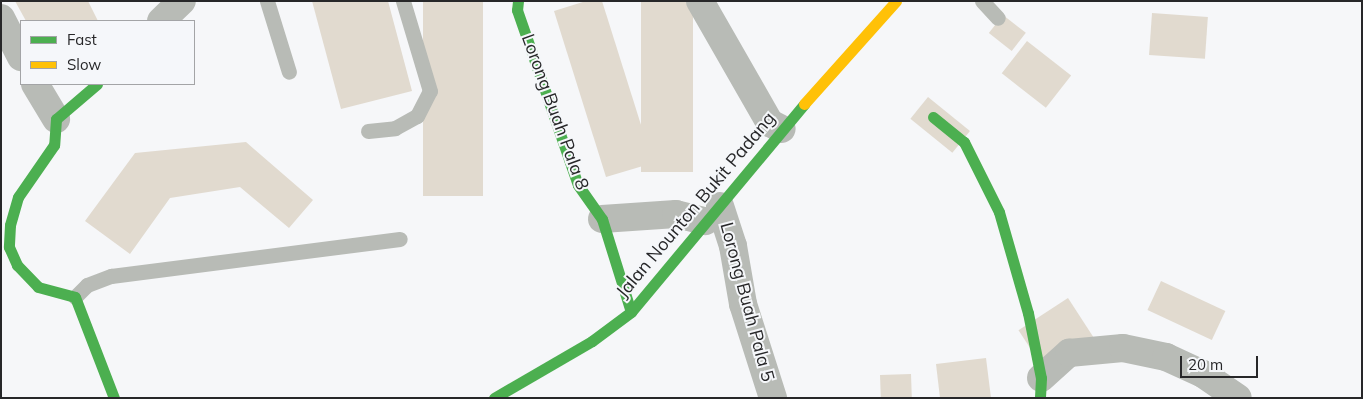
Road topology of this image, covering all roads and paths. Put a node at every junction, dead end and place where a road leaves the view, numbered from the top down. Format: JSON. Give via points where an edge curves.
{"nodes":[{"id":1,"x":182,"y":1,"type":"edge"},
{"id":2,"x":267,"y":1,"type":"edge"},
{"id":3,"x":403,"y":1,"type":"edge"},
{"id":4,"x":518,"y":1,"type":"edge"},
{"id":5,"x":700,"y":1,"type":"edge"},
{"id":6,"x":896,"y":1,"type":"edge"},
{"id":7,"x":982,"y":1,"type":"edge"},
{"id":8,"x":1,"y":18,"type":"edge"},
{"id":9,"x":998,"y":18,"type":"dead end"},
{"id":10,"x":162,"y":20,"type":"edge"},
{"id":11,"x":20,"y":55,"type":"edge"},
{"id":12,"x":289,"y":72,"type":"dead end"},
{"id":13,"x":36,"y":85,"type":"edge"},
{"id":14,"x":97,"y":85,"type":"edge"},
{"id":15,"x":933,"y":117,"type":"dead end"},
{"id":16,"x":56,"y":118,"type":"junction"},
{"id":17,"x":782,"y":130,"type":"junction"},
{"id":18,"x":368,"y":131,"type":"dead end"},
{"id":19,"x":713,"y":213,"type":"junction"},
{"id":20,"x":602,"y":219,"type":"junction"},
{"id":21,"x":400,"y":239,"type":"dead end"},
{"id":22,"x":75,"y":297,"type":"junction"},
{"id":23,"x":631,"y":312,"type":"junction"},
{"id":24,"x":1041,"y":388,"type":"edge"},
{"id":25,"x":114,"y":398,"type":"edge"},
{"id":26,"x":494,"y":398,"type":"edge"},
{"id":27,"x":773,"y":398,"type":"edge"},
{"id":28,"x":1238,"y":398,"type":"edge"}],
"edges":[{"from":1,"to":10,"type":"street"},
{"from":2,"to":12,"type":"lane"},
{"from":3,"to":18,"type":"lane","via":[[430,91],[417,116],[395,128]]},
{"from":4,"to":20,"type":"street","name":"Lorong Buah Pala 8","via":[[517,10],[578,184]]},
{"from":5,"to":17,"type":"street","via":[[770,122]]},
{"from":6,"to":17,"type":"street","name":"Jalan Nounton Bukit Padang"},
{"from":7,"to":9,"type":"lane"},
{"from":8,"to":11,"type":"street"},
{"from":13,"to":16,"type":"street"},
{"from":14,"to":16,"type":"street"},
{"from":15,"to":24,"type":"street","via":[[964,142],[999,212],[1015,259]]},
{"from":16,"to":22,"type":"street","via":[[54,145],[18,197],[10,225],[9,247],[18,265],[38,287]]},
{"from":17,"to":19,"type":"street","name":"Jalan Nounton Bukit Padang"},
{"from":19,"to":20,"type":"street"},
{"from":19,"to":23,"type":"street","name":"Jalan Nounton Bukit Padang"},
{"from":19,"to":27,"type":"street","name":"Lorong Buah Pala 5","via":[[733,246],[743,304]]},
{"from":20,"to":23,"type":"street","name":"Lorong Buah Pala 8"},
{"from":21,"to":22,"type":"lane","via":[[112,276],[87,285]]},
{"from":22,"to":25,"type":"street"},
{"from":23,"to":26,"type":"street","name":"Jalan Nounton Bukit Padang","via":[[592,341]]},
{"from":24,"to":28,"type":"street","via":[[1069,353],[1123,348],[1166,357],[1203,374]]}]}
